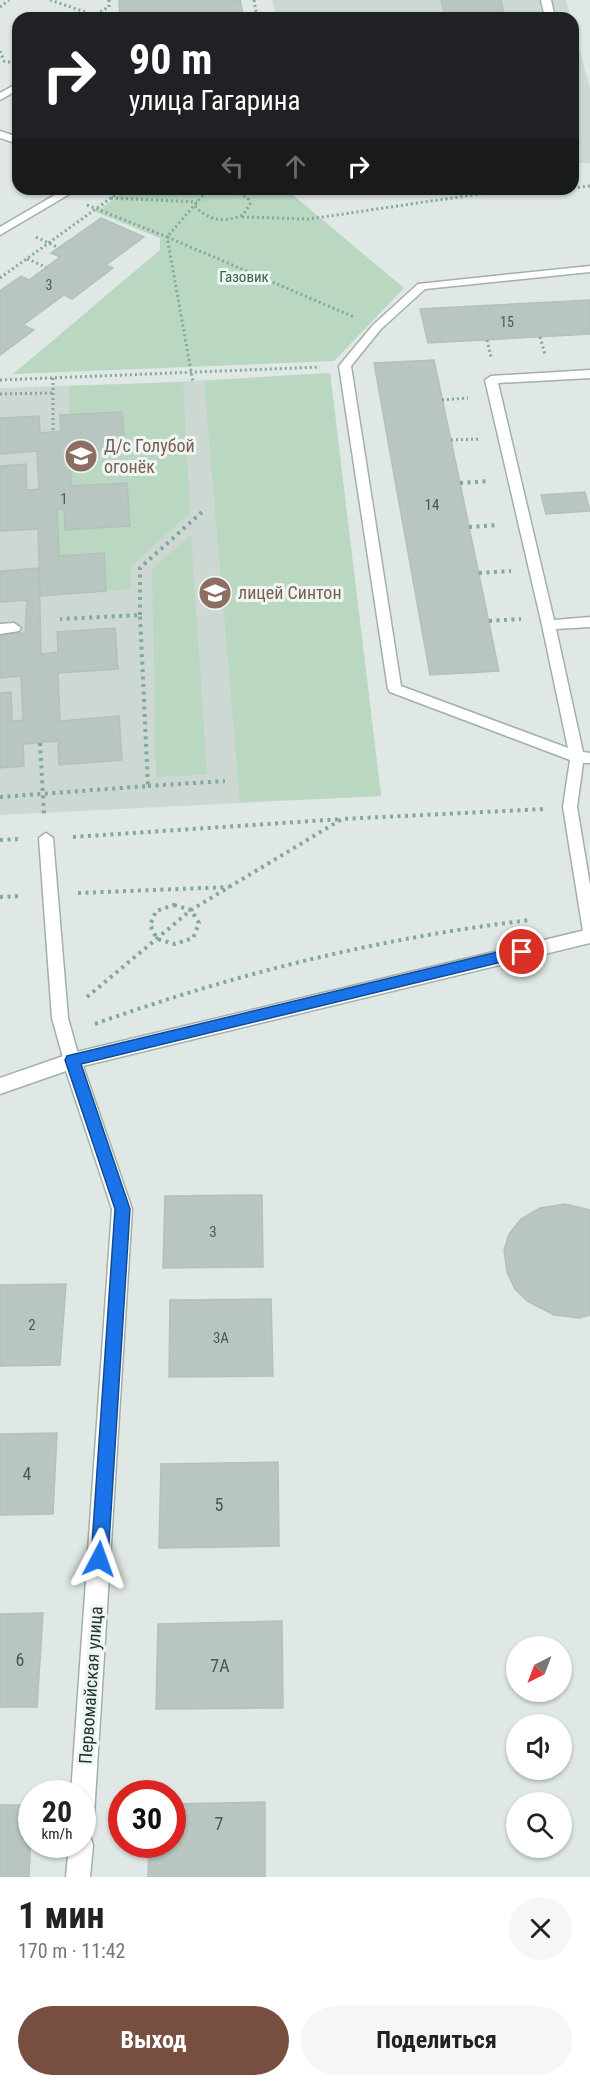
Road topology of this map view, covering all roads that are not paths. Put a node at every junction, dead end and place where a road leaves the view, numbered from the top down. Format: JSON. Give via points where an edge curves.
{"nodes":[{"id":1,"x":64,"y":195,"type":"edge"},
{"id":2,"x":0,"y":232,"type":"edge"},
{"id":3,"x":590,"y":269,"type":"edge"},
{"id":4,"x":590,"y":374,"type":"edge"},
{"id":5,"x":590,"y":622,"type":"edge"},
{"id":6,"x":549,"y":625,"type":"junction"},
{"id":7,"x":14,"y":628,"type":"dead end"},
{"id":8,"x":0,"y":629,"type":"edge"},
{"id":9,"x":583,"y":757,"type":"edge"},
{"id":10,"x":46,"y":838,"type":"road end"},
{"id":11,"x":590,"y":931,"type":"edge"},
{"id":12,"x":590,"y":936,"type":"edge"},
{"id":13,"x":72,"y":1060,"type":"junction"},
{"id":14,"x":0,"y":1086,"type":"edge"},
{"id":15,"x":84,"y":1780,"type":"edge"},
{"id":16,"x":80,"y":1858,"type":"edge"},
{"id":17,"x":78,"y":1877,"type":"edge"}],
"edges":[{"from":1,"to":2,"type":"lane"},
{"from":3,"to":9,"type":"lane","via":[[423,286],[377,327],[345,366],[395,689]]},
{"from":4,"to":6,"type":"lane","via":[[491,380]]},
{"from":5,"to":6,"type":"lane"},
{"from":6,"to":9,"type":"lane"},
{"from":7,"to":8,"type":"lane"},
{"from":9,"to":11,"type":"lane","via":[[570,807]]},
{"from":10,"to":13,"type":"lane","via":[[60,1018]]},
{"from":12,"to":13,"type":"street"},
{"from":13,"to":14,"type":"street"},
{"from":13,"to":15,"type":"street","name":"Первомайская улица","via":[[122,1209]]},
{"from":16,"to":17,"type":"street"}]}
